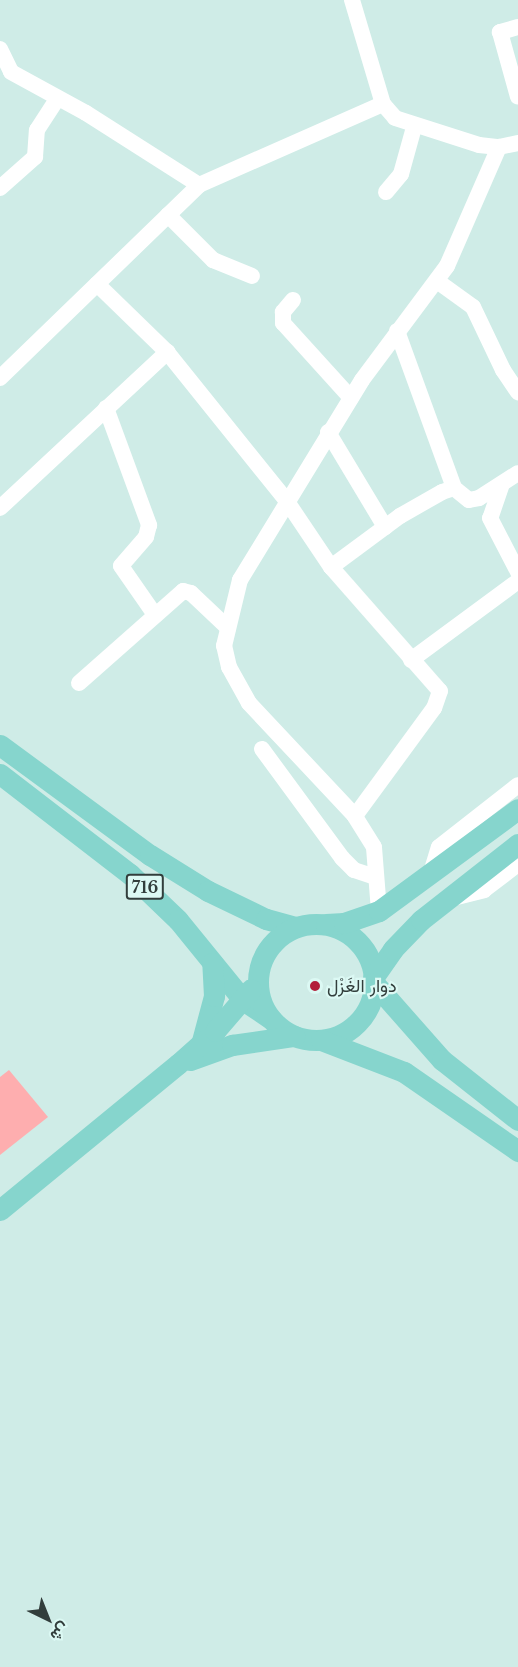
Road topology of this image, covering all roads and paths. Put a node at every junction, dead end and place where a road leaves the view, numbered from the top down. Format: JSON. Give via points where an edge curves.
{"nodes":[{"id":1,"x":352,"y":0,"type":"edge"},
{"id":2,"x":518,"y":27,"type":"edge"},
{"id":3,"x":0,"y":50,"type":"edge"},
{"id":4,"x":518,"y":97,"type":"edge"},
{"id":5,"x":58,"y":98,"type":"junction"},
{"id":6,"x":383,"y":104,"type":"junction"},
{"id":7,"x":414,"y":127,"type":"junction"},
{"id":8,"x":518,"y":143,"type":"edge"},
{"id":9,"x":499,"y":147,"type":"junction"},
{"id":10,"x":199,"y":185,"type":"junction"},
{"id":11,"x":0,"y":188,"type":"edge"},
{"id":12,"x":387,"y":192,"type":"dead end"},
{"id":13,"x":168,"y":215,"type":"junction"},
{"id":14,"x":252,"y":276,"type":"dead end"},
{"id":15,"x":437,"y":281,"type":"junction"},
{"id":16,"x":97,"y":284,"type":"junction"},
{"id":17,"x":293,"y":300,"type":"dead end"},
{"id":18,"x":398,"y":331,"type":"junction"},
{"id":19,"x":167,"y":352,"type":"junction"},
{"id":20,"x":0,"y":378,"type":"edge"},
{"id":21,"x":518,"y":392,"type":"edge"},
{"id":22,"x":351,"y":398,"type":"junction"},
{"id":23,"x":106,"y":408,"type":"junction"},
{"id":24,"x":328,"y":432,"type":"junction"},
{"id":25,"x":518,"y":473,"type":"edge"},
{"id":26,"x":502,"y":483,"type":"junction"},
{"id":27,"x":454,"y":488,"type":"junction"},
{"id":28,"x":286,"y":500,"type":"junction"},
{"id":29,"x":0,"y":508,"type":"edge"},
{"id":30,"x":386,"y":526,"type":"junction"},
{"id":31,"x":331,"y":567,"type":"junction"},
{"id":32,"x":518,"y":572,"type":"edge"},
{"id":33,"x":518,"y":581,"type":"edge"},
{"id":34,"x":155,"y":615,"type":"junction"},
{"id":35,"x":228,"y":628,"type":"junction"},
{"id":36,"x":411,"y":660,"type":"junction"},
{"id":37,"x":79,"y":683,"type":"dead end"},
{"id":38,"x":0,"y":745,"type":"edge"},
{"id":39,"x":262,"y":749,"type":"dead end"},
{"id":40,"x":0,"y":774,"type":"edge"},
{"id":41,"x":518,"y":785,"type":"edge"},
{"id":42,"x":518,"y":809,"type":"edge"},
{"id":43,"x":355,"y":816,"type":"junction"},
{"id":44,"x":518,"y":844,"type":"edge"},
{"id":45,"x":518,"y":864,"type":"edge"},
{"id":46,"x":375,"y":877,"type":"junction"},
{"id":47,"x":429,"y":877,"type":"junction"},
{"id":48,"x":446,"y":900,"type":"junction"},
{"id":49,"x":379,"y":911,"type":"junction"},
{"id":50,"x":324,"y":924,"type":"junction"},
{"id":51,"x":296,"y":927,"type":"junction"},
{"id":52,"x":212,"y":962,"type":"junction"},
{"id":53,"x":257,"y":980,"type":"junction"},
{"id":54,"x":374,"y":980,"type":"junction"},
{"id":55,"x":243,"y":1000,"type":"junction"},
{"id":56,"x":271,"y":1019,"type":"junction"},
{"id":57,"x":294,"y":1036,"type":"junction"},
{"id":58,"x":321,"y":1040,"type":"junction"},
{"id":59,"x":200,"y":1045,"type":"junction"},
{"id":60,"x":178,"y":1064,"type":"junction"},
{"id":61,"x":518,"y":1120,"type":"edge"},
{"id":62,"x":518,"y":1151,"type":"edge"},
{"id":63,"x":0,"y":1210,"type":"edge"}],
"edges":[{"from":1,"to":6,"type":"street"},
{"from":2,"to":4,"type":"street","via":[[500,32]]},
{"from":3,"to":5,"type":"street","via":[[11,72]]},
{"from":5,"to":10,"type":"street"},
{"from":5,"to":11,"type":"street","via":[[37,130],[35,157]]},
{"from":6,"to":7,"type":"street","via":[[395,118]]},
{"from":6,"to":10,"type":"street"},
{"from":7,"to":9,"type":"street"},
{"from":7,"to":12,"type":"street","via":[[400,174]]},
{"from":8,"to":9,"type":"street"},
{"from":9,"to":15,"type":"street"},
{"from":10,"to":13,"type":"street"},
{"from":13,"to":14,"type":"street","via":[[213,260]]},
{"from":13,"to":16,"type":"street"},
{"from":15,"to":18,"type":"street"},
{"from":15,"to":21,"type":"street","via":[[473,307]]},
{"from":16,"to":19,"type":"street"},
{"from":16,"to":20,"type":"street"},
{"from":17,"to":22,"type":"street","via":[[281,316],[283,323]]},
{"from":18,"to":22,"type":"street"},
{"from":18,"to":27,"type":"street"},
{"from":19,"to":23,"type":"street"},
{"from":19,"to":28,"type":"street"},
{"from":22,"to":24,"type":"street"},
{"from":23,"to":29,"type":"street"},
{"from":23,"to":34,"type":"street","via":[[149,525],[146,537],[121,566]]},
{"from":24,"to":28,"type":"street"},
{"from":24,"to":30,"type":"street"},
{"from":25,"to":26,"type":"street"},
{"from":26,"to":27,"type":"street","via":[[469,500]]},
{"from":26,"to":32,"type":"street","via":[[490,518]]},
{"from":27,"to":30,"type":"street","via":[[428,499]]},
{"from":28,"to":31,"type":"street"},
{"from":28,"to":35,"type":"street","via":[[240,580]]},
{"from":30,"to":31,"type":"street"},
{"from":31,"to":36,"type":"street"},
{"from":33,"to":36,"type":"street"},
{"from":34,"to":35,"type":"street","via":[[187,591]]},
{"from":34,"to":37,"type":"street"},
{"from":35,"to":43,"type":"street","via":[[224,646],[238,688]]},
{"from":36,"to":43,"type":"street","via":[[440,691],[439,699]]},
{"from":38,"to":51,"type":"main road","number":"716","via":[[150,855],[208,891],[266,919]]},
{"from":39,"to":46,"type":"street","via":[[342,858],[354,870]]},
{"from":40,"to":52,"type":"main road","number":"716","via":[[130,874],[178,920]]},
{"from":41,"to":47,"type":"street","via":[[439,847]]},
{"from":42,"to":47,"type":"main road"},
{"from":43,"to":46,"type":"street","via":[[374,847]]},
{"from":44,"to":48,"type":"main road"},
{"from":45,"to":48,"type":"street","via":[[484,890]]},
{"from":46,"to":49,"type":"street"},
{"from":47,"to":49,"type":"main road"},
{"from":48,"to":54,"type":"main road","via":[[406,934]]},
{"from":49,"to":50,"type":"main road","via":[[344,923]]},
{"from":50,"to":51,"type":"main road","number":"716"},
{"from":50,"to":54,"type":"main road","number":"716","via":[[350,934],[360,944],[368,955]]},
{"from":51,"to":53,"type":"main road","number":"716","via":[[264,953]]},
{"from":52,"to":55,"type":"main road","number":"716"},
{"from":52,"to":59,"type":"main road","via":[[213,1004]]},
{"from":53,"to":55,"type":"main road"},
{"from":53,"to":56,"type":"main road","number":"716","via":[[263,1008]]},
{"from":54,"to":58,"type":"main road","via":[[369,1003],[358,1021]]},
{"from":54,"to":61,"type":"main road","number":"716","via":[[442,1060]]},
{"from":55,"to":56,"type":"main road","number":"716"},
{"from":55,"to":59,"type":"main road"},
{"from":56,"to":57,"type":"main road","number":"716"},
{"from":57,"to":58,"type":"main road","number":"716"},
{"from":57,"to":60,"type":"main road","via":[[232,1045]]},
{"from":58,"to":62,"type":"main road","number":"716","via":[[404,1072]]},
{"from":59,"to":60,"type":"main road"},
{"from":60,"to":63,"type":"main road"}]}
